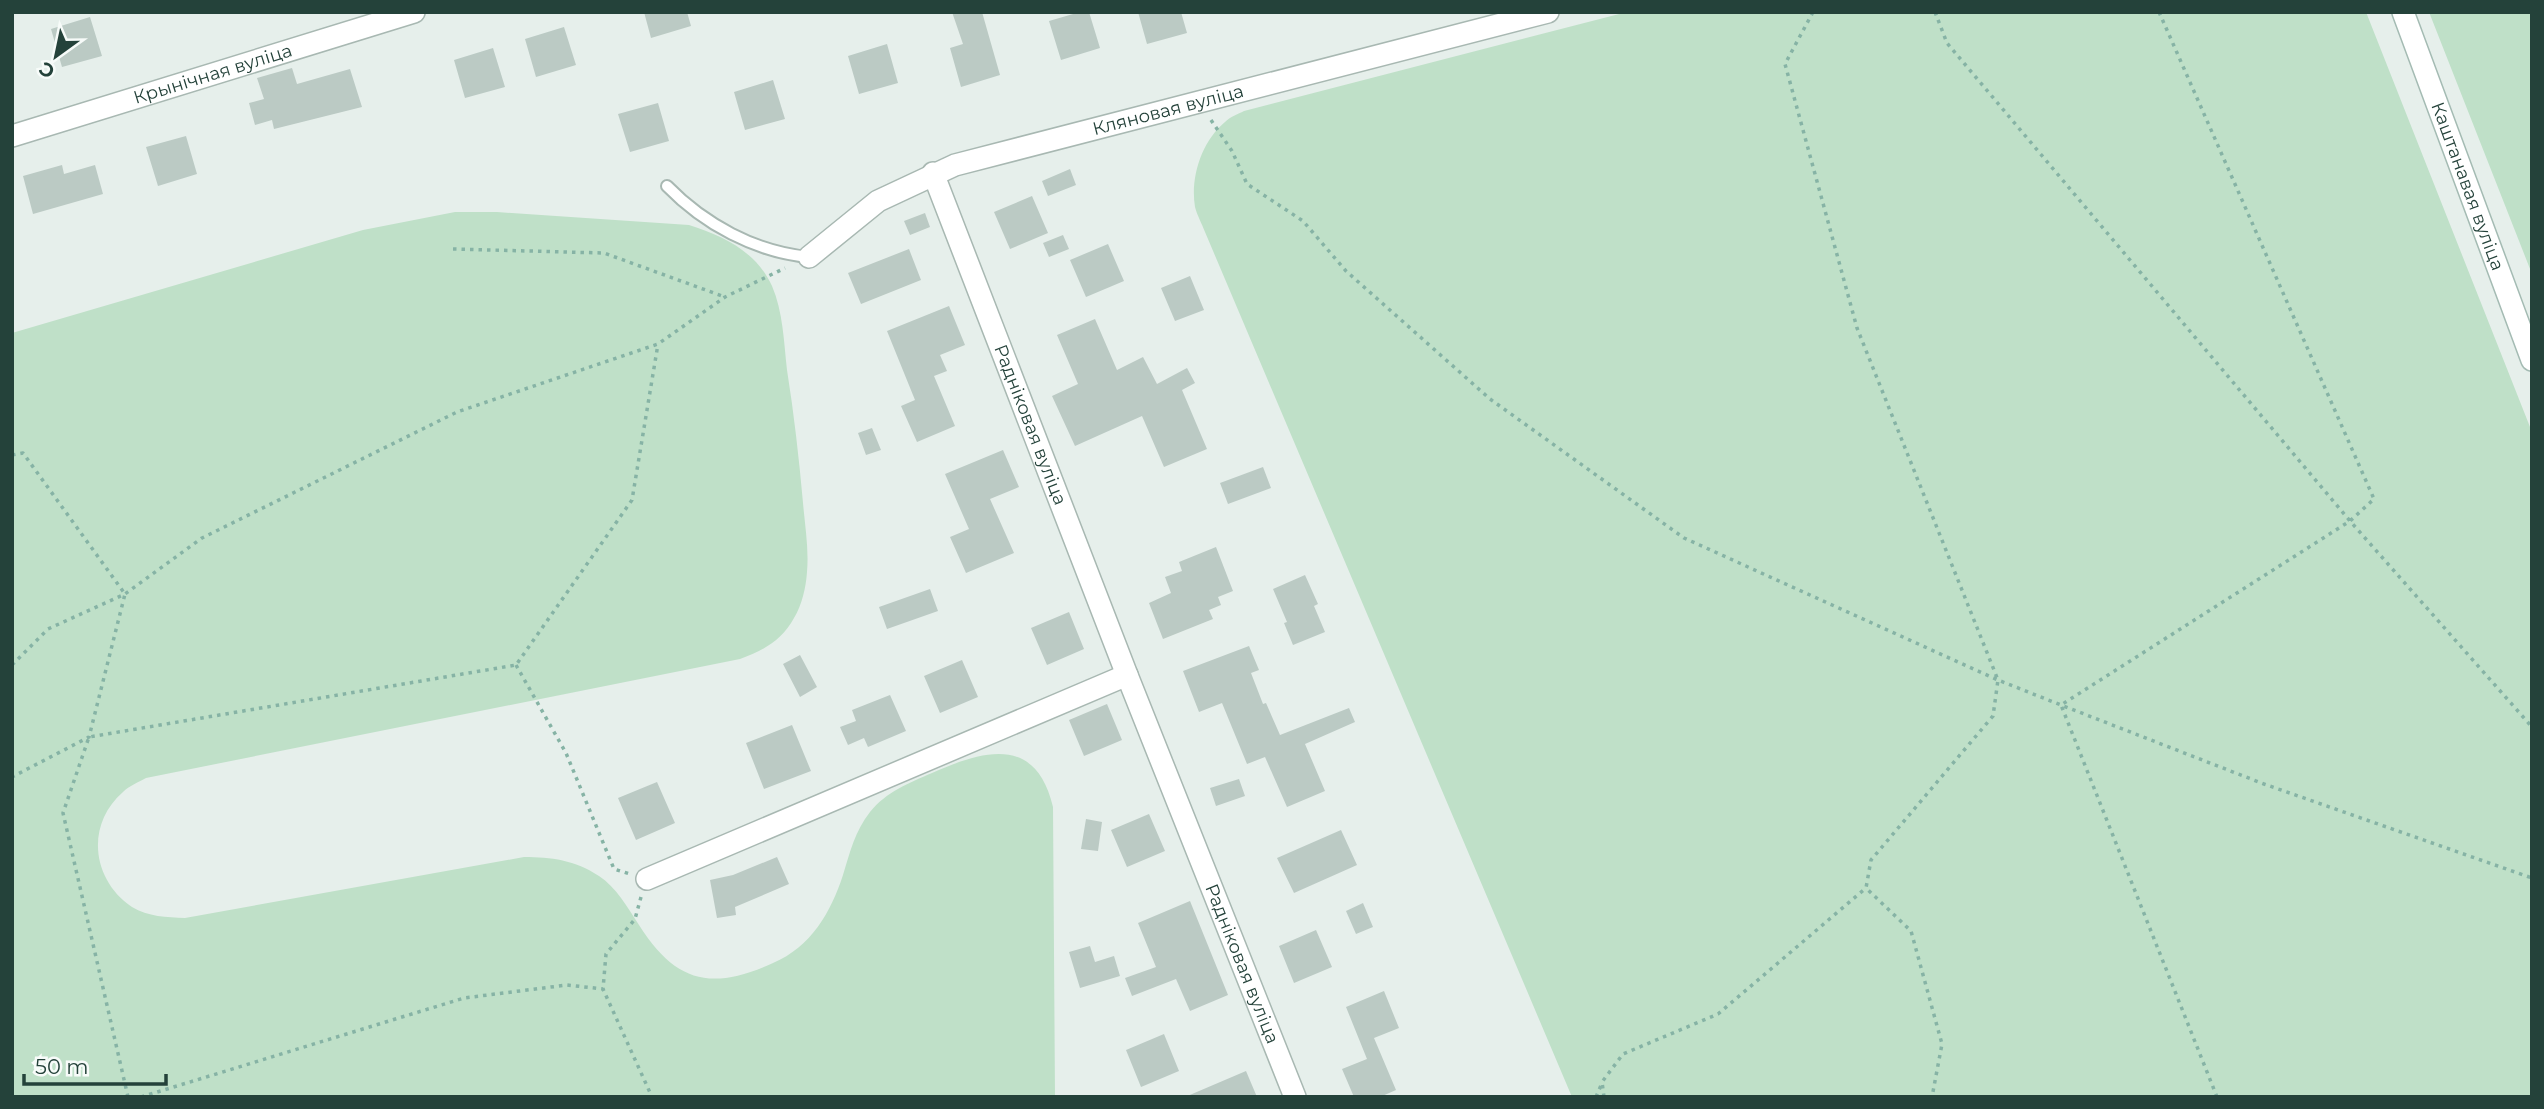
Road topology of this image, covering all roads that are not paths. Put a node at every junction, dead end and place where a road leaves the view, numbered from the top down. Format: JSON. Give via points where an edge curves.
{"nodes":[{"id":1,"x":414,"y":12,"type":"edge"},
{"id":2,"x":1548,"y":12,"type":"edge"},
{"id":3,"x":2403,"y":12,"type":"edge"},
{"id":4,"x":12,"y":136,"type":"edge"},
{"id":5,"x":933,"y":173,"type":"junction"},
{"id":6,"x":667,"y":186,"type":"dead end"},
{"id":7,"x":809,"y":257,"type":"joint"},
{"id":8,"x":2532,"y":360,"type":"edge"},
{"id":9,"x":1127,"y":674,"type":"junction"},
{"id":10,"x":647,"y":879,"type":"road end"},
{"id":11,"x":1295,"y":1097,"type":"edge"}],
"edges":[{"from":1,"to":4,"type":"street","name":"Крынічная вуліца"},
{"from":2,"to":5,"type":"street","name":"Кляновая вуліца"},
{"from":3,"to":8,"type":"street","name":"Каштанавая вуліца"},
{"from":5,"to":7,"type":"street","name":"Кляновая вуліца","via":[[878,201]]},
{"from":5,"to":9,"type":"street","name":"Радніковая вуліца"},
{"from":6,"to":7,"type":"lane","via":[[684,204],[757,246]]},
{"from":9,"to":10,"type":"street"},
{"from":9,"to":11,"type":"street","name":"Радніковая вуліца"}]}
